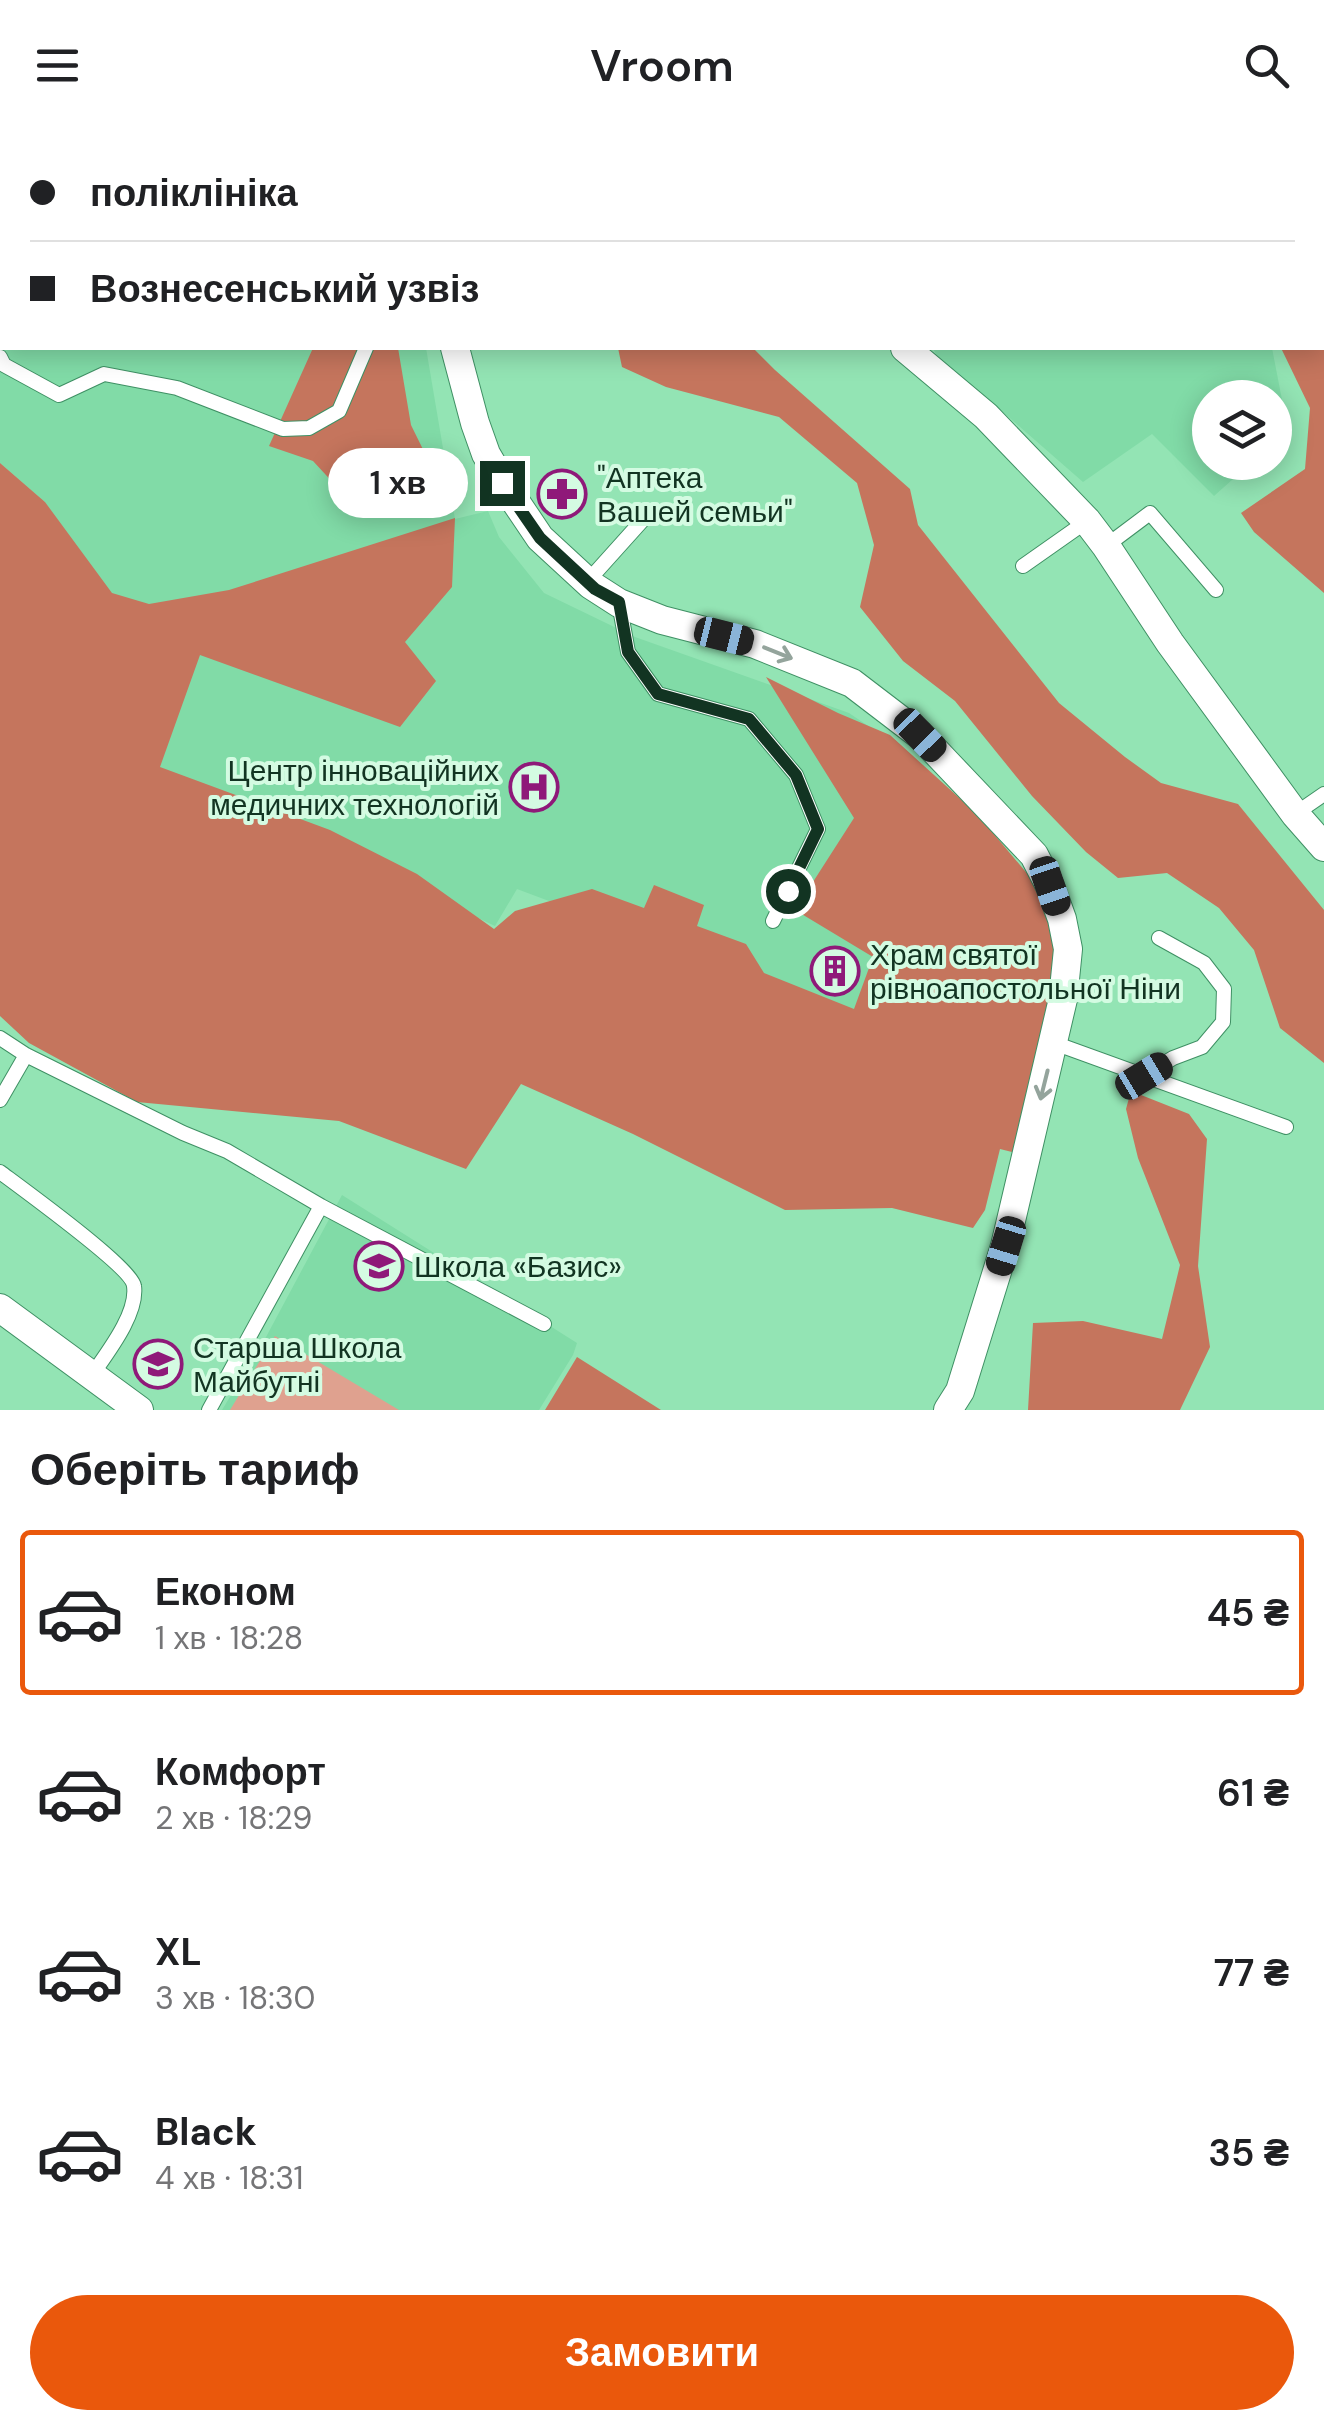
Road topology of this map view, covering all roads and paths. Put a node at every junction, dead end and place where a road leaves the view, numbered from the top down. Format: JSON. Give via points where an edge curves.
{"nodes":[{"id":1,"x":365,"y":350,"type":"edge"},
{"id":2,"x":456,"y":350,"type":"edge"},
{"id":3,"x":907,"y":350,"type":"edge"},
{"id":4,"x":0,"y":357,"type":"edge"},
{"id":5,"x":649,"y":513,"type":"dead end"},
{"id":6,"x":1087,"y":521,"type":"junction"},
{"id":7,"x":1106,"y":546,"type":"junction"},
{"id":8,"x":1024,"y":566,"type":"dead end"},
{"id":9,"x":588,"y":582,"type":"junction"},
{"id":10,"x":1216,"y":590,"type":"dead end"},
{"id":11,"x":619,"y":602,"type":"junction"},
{"id":12,"x":1324,"y":794,"type":"edge"},
{"id":13,"x":1295,"y":814,"type":"junction"},
{"id":14,"x":1324,"y":847,"type":"edge"},
{"id":15,"x":773,"y":922,"type":"dead end"},
{"id":16,"x":1159,"y":938,"type":"dead end"},
{"id":17,"x":0,"y":1038,"type":"edge"},
{"id":18,"x":1054,"y":1043,"type":"junction"},
{"id":19,"x":26,"y":1055,"type":"junction"},
{"id":20,"x":1144,"y":1076,"type":"junction"},
{"id":21,"x":0,"y":1100,"type":"edge"},
{"id":22,"x":1286,"y":1128,"type":"dead end"},
{"id":23,"x":0,"y":1172,"type":"edge"},
{"id":24,"x":321,"y":1206,"type":"junction"},
{"id":25,"x":0,"y":1308,"type":"edge"},
{"id":26,"x":544,"y":1324,"type":"dead end"},
{"id":27,"x":92,"y":1375,"type":"junction"},
{"id":28,"x":139,"y":1410,"type":"edge"},
{"id":29,"x":209,"y":1410,"type":"edge"},
{"id":30,"x":948,"y":1410,"type":"edge"}],
"edges":[{"from":1,"to":4,"type":"lane","via":[[339,411],[309,428],[283,429],[176,388],[104,374],[58,395],[4,366]]},
{"from":2,"to":9,"type":"street","via":[[474,423],[502,483],[540,538]]},
{"from":3,"to":6,"type":"street","via":[[986,416]]},
{"from":5,"to":9,"type":"lane"},
{"from":6,"to":7,"type":"street"},
{"from":6,"to":8,"type":"lane"},
{"from":7,"to":10,"type":"lane","via":[[1150,513]]},
{"from":7,"to":13,"type":"street"},
{"from":9,"to":11,"type":"street"},
{"from":11,"to":15,"type":"lane","via":[[628,652],[658,694],[749,719],[796,775],[818,829]]},
{"from":11,"to":18,"type":"street","one_way":true,"via":[[852,683],[920,735],[1034,855],[1050,886],[1068,950]]},
{"from":12,"to":13,"type":"lane"},
{"from":13,"to":14,"type":"street"},
{"from":16,"to":20,"type":"lane","via":[[1204,963],[1224,989],[1223,1022],[1202,1047]]},
{"from":17,"to":19,"type":"lane"},
{"from":18,"to":20,"type":"lane"},
{"from":18,"to":30,"type":"street","one_way":true,"via":[[1006,1246],[960,1392]]},
{"from":19,"to":21,"type":"lane"},
{"from":19,"to":24,"type":"lane","via":[[227,1152]]},
{"from":20,"to":22,"type":"lane"},
{"from":23,"to":27,"type":"lane","via":[[133,1281],[127,1322]]},
{"from":24,"to":26,"type":"lane"},
{"from":24,"to":29,"type":"lane"},
{"from":25,"to":27,"type":"street"},
{"from":27,"to":28,"type":"street"}]}
